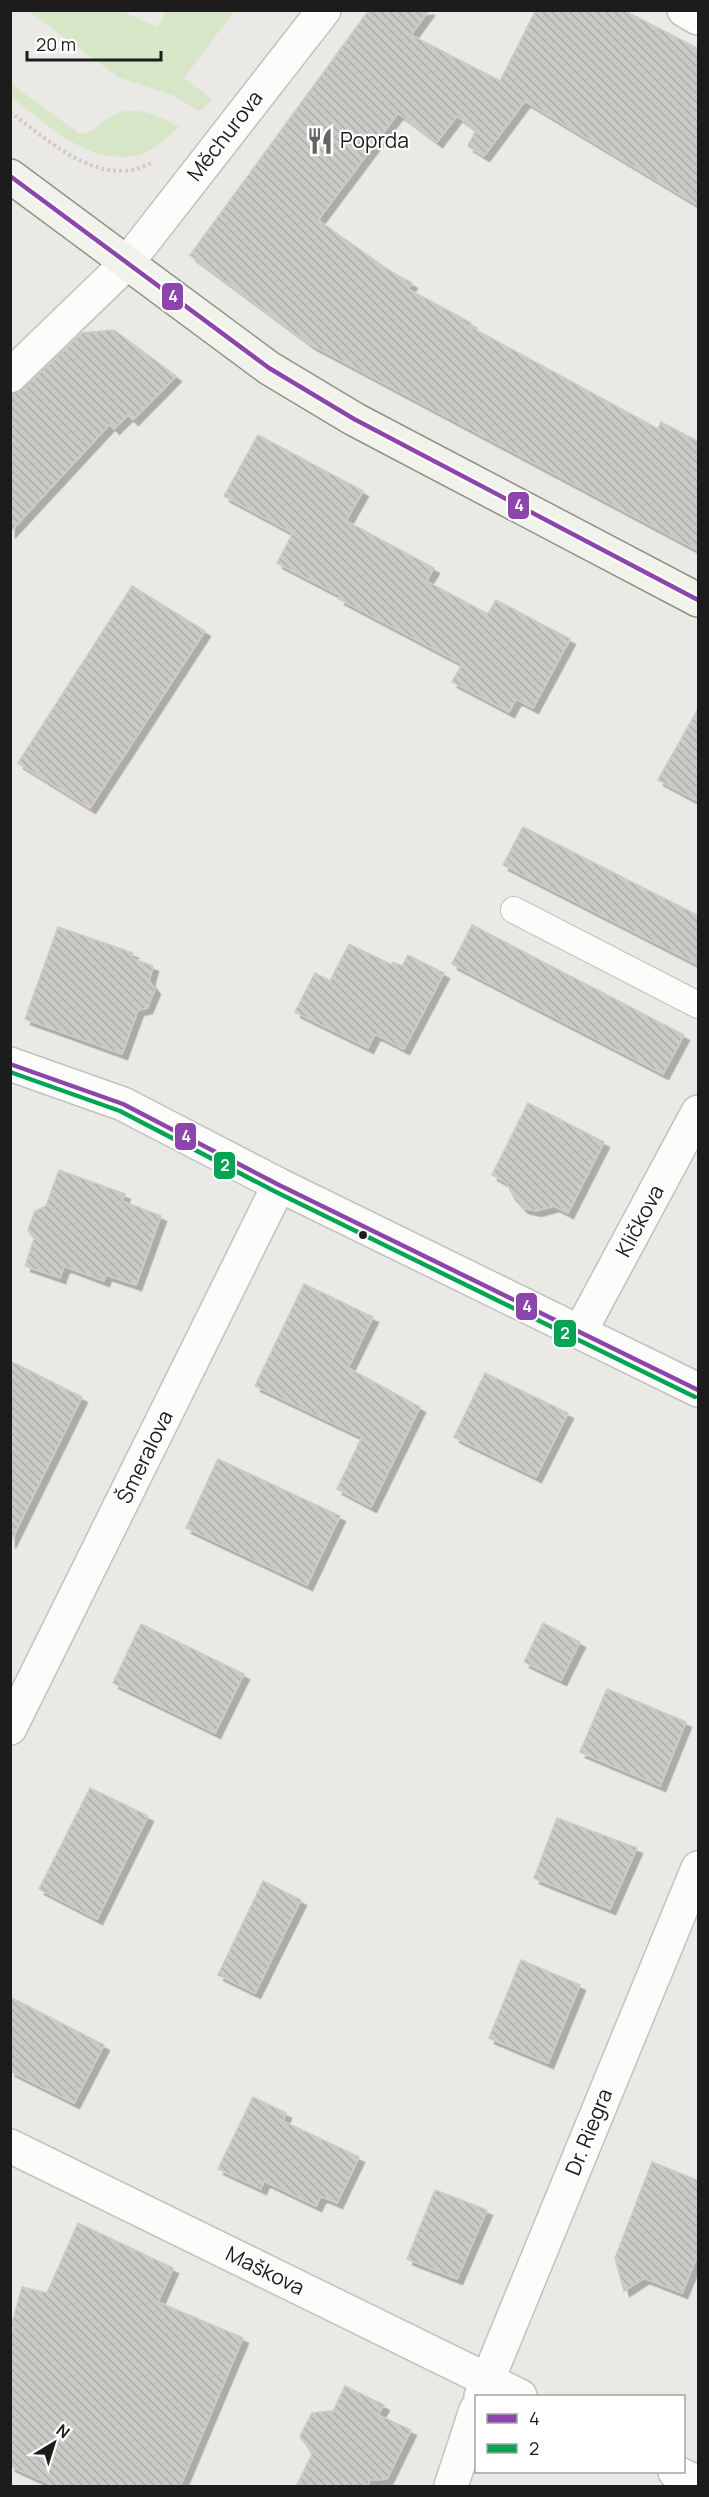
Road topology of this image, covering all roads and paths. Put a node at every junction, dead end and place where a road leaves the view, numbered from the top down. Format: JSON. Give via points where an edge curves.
{"nodes":[{"id":1,"x":324,"y":10,"type":"edge"},
{"id":2,"x":684,"y":10,"type":"edge"},
{"id":3,"x":699,"y":18,"type":"edge"},
{"id":4,"x":10,"y":112,"type":"edge"},
{"id":5,"x":157,"y":161,"type":"dead end"},
{"id":6,"x":10,"y":176,"type":"edge"},
{"id":7,"x":127,"y":263,"type":"junction"},
{"id":8,"x":10,"y":376,"type":"edge"},
{"id":9,"x":699,"y":600,"type":"edge"},
{"id":10,"x":513,"y":910,"type":"dead end"},
{"id":11,"x":699,"y":1005,"type":"edge"},
{"id":12,"x":10,"y":1064,"type":"edge"},
{"id":13,"x":699,"y":1112,"type":"edge"},
{"id":14,"x":279,"y":1185,"type":"junction"},
{"id":15,"x":581,"y":1330,"type":"junction"},
{"id":16,"x":699,"y":1389,"type":"edge"},
{"id":17,"x":10,"y":1728,"type":"edge"},
{"id":18,"x":699,"y":1868,"type":"edge"},
{"id":19,"x":10,"y":2146,"type":"edge"},
{"id":20,"x":481,"y":2395,"type":"edge"},
{"id":21,"x":475,"y":2413,"type":"edge"},
{"id":22,"x":677,"y":2473,"type":"edge"},
{"id":23,"x":699,"y":2483,"type":"edge"},
{"id":24,"x":451,"y":2487,"type":"edge"}],
"edges":[{"from":1,"to":7,"type":"street","name":"Měchurova"},
{"from":2,"to":3,"type":"street"},
{"from":4,"to":5,"type":"path","via":[[66,153],[93,165],[114,171],[132,170]]},
{"from":6,"to":7,"type":"main road"},
{"from":7,"to":8,"type":"street","name":"Měchurova"},
{"from":7,"to":9,"type":"main road","via":[[269,368],[354,419]]},
{"from":10,"to":11,"type":"lane"},
{"from":12,"to":14,"type":"street","via":[[123,1104]]},
{"from":13,"to":15,"type":"street","name":"Kličkova"},
{"from":14,"to":15,"type":"street"},
{"from":14,"to":17,"type":"street","name":"Šmeralova"},
{"from":15,"to":16,"type":"street"},
{"from":18,"to":20,"type":"street","name":"Dr. Riegra"},
{"from":19,"to":20,"type":"street","name":"Maškova"},
{"from":21,"to":24,"type":"street","name":"Dr. Riegra"},
{"from":22,"to":23,"type":"street"}]}
